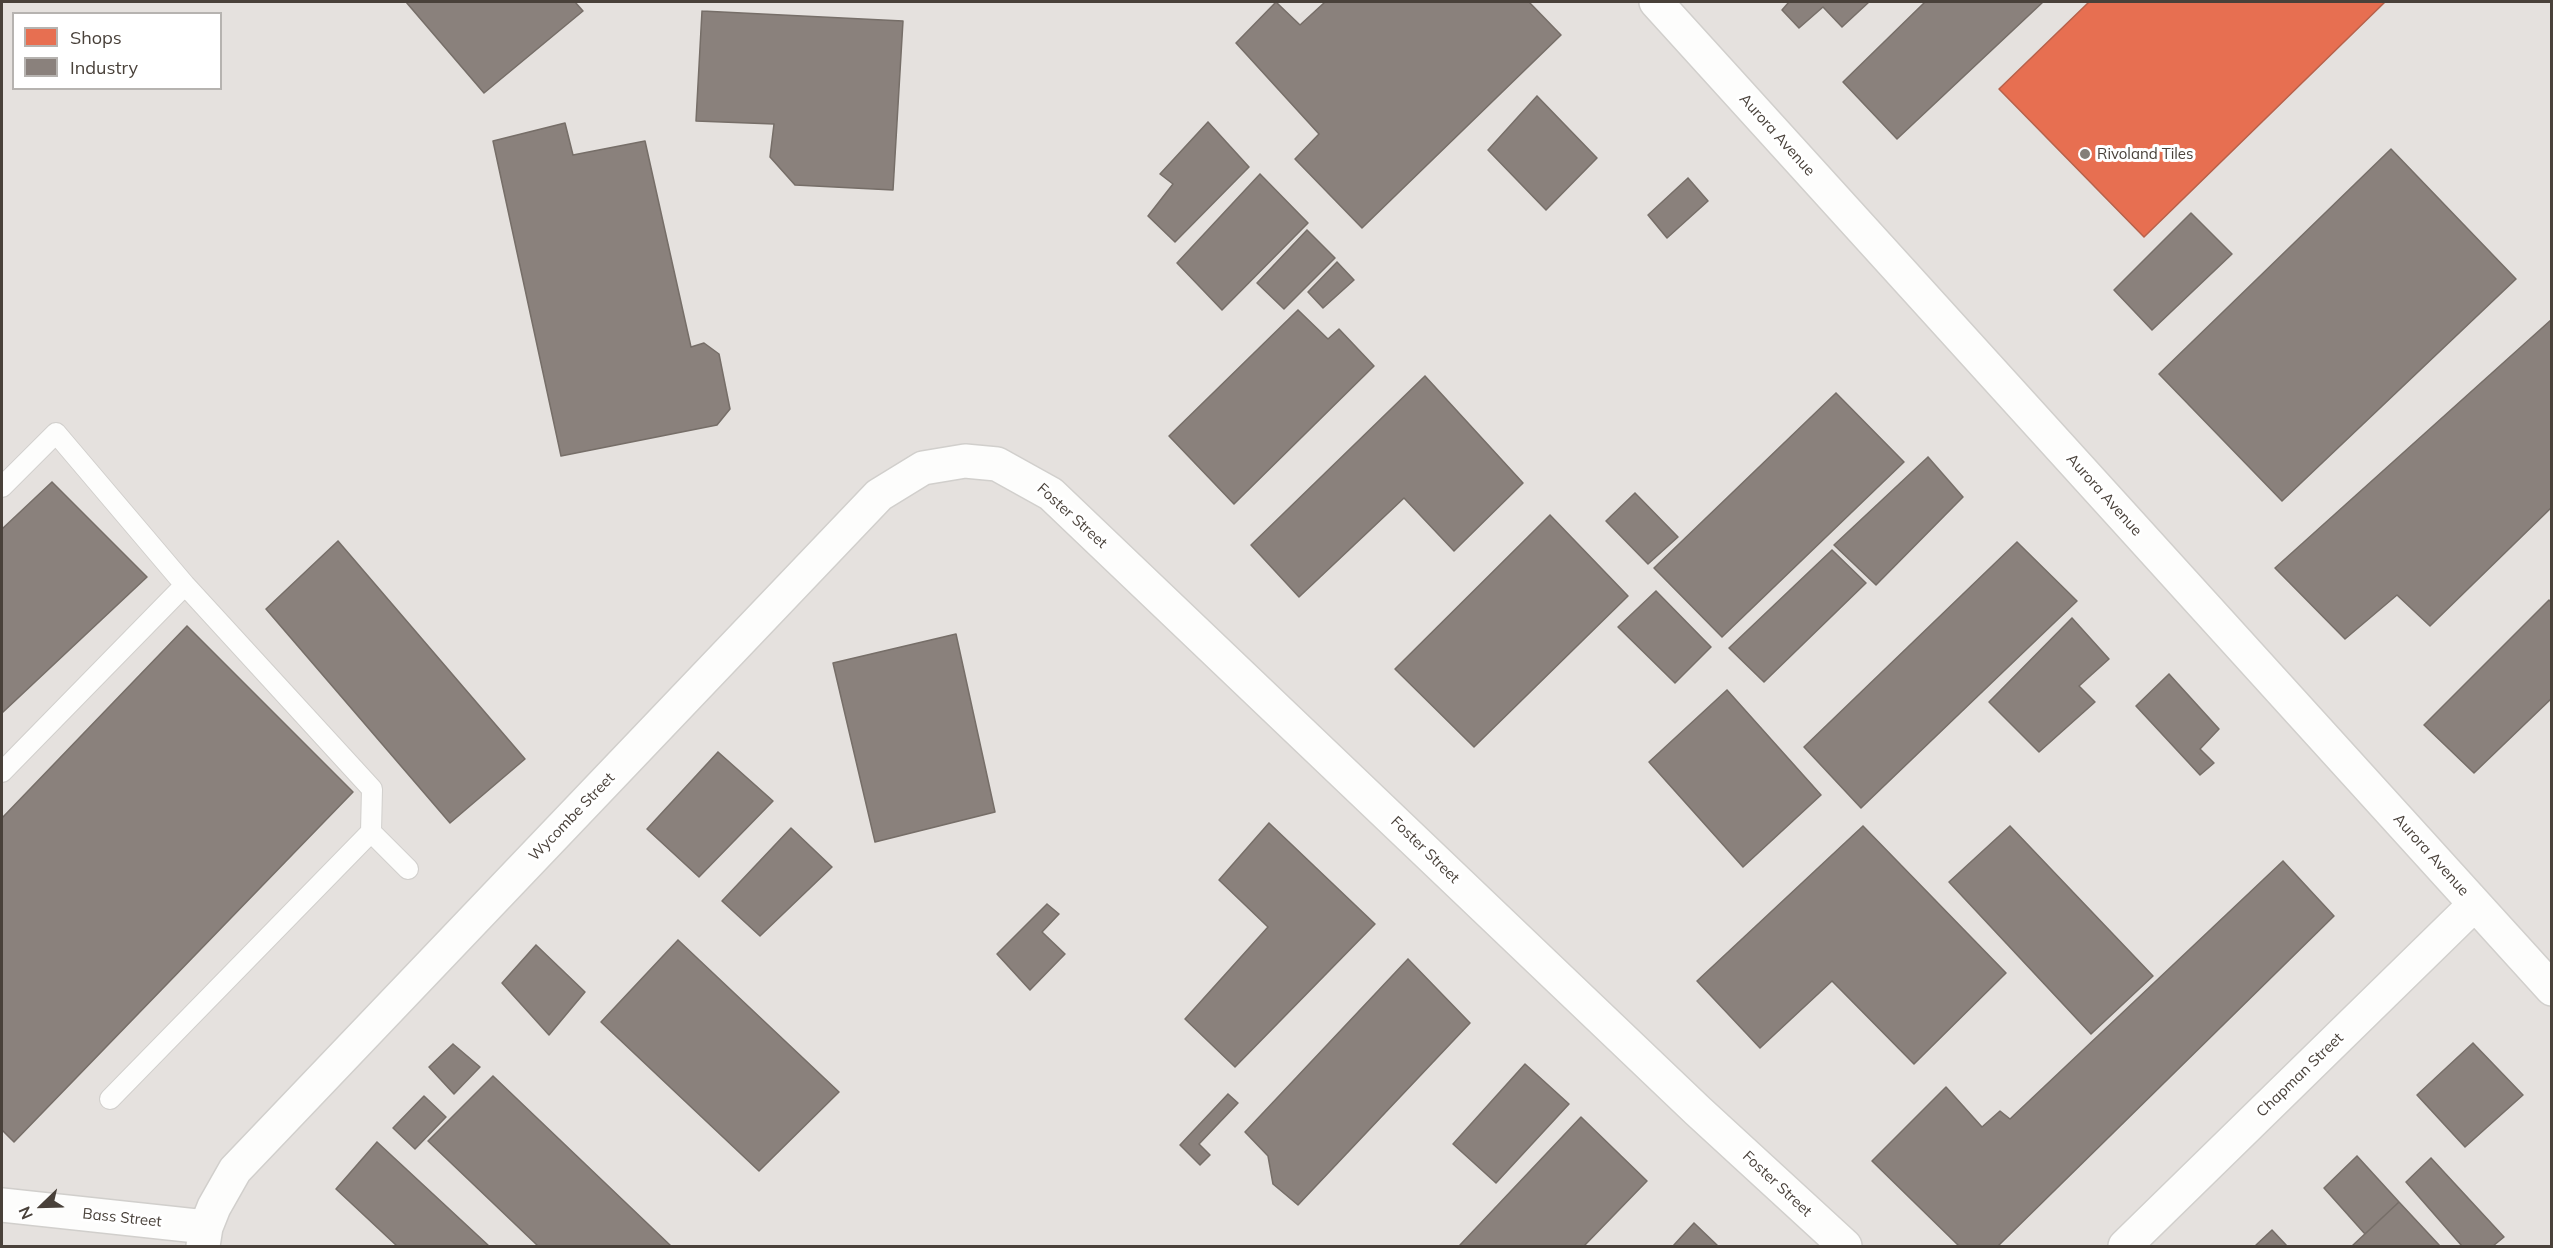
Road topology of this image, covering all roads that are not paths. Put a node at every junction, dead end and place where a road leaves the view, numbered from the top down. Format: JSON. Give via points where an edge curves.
{"nodes":[{"id":1,"x":1656,"y":2,"type":"edge"},
{"id":2,"x":997,"y":464,"type":"joint"},
{"id":3,"x":2,"y":487,"type":"edge"},
{"id":4,"x":185,"y":585,"type":"junction"},
{"id":5,"x":2,"y":772,"type":"edge"},
{"id":6,"x":371,"y":832,"type":"junction"},
{"id":7,"x":408,"y":868,"type":"dead end"},
{"id":8,"x":2475,"y":904,"type":"junction"},
{"id":9,"x":2552,"y":989,"type":"edge"},
{"id":10,"x":110,"y":1099,"type":"dead end"},
{"id":11,"x":2,"y":1205,"type":"edge"},
{"id":12,"x":205,"y":1237,"type":"edge"},
{"id":13,"x":1845,"y":1246,"type":"edge"},
{"id":14,"x":2124,"y":1246,"type":"edge"}],
"edges":[{"from":1,"to":8,"type":"street","name":"Aurora Avenue"},
{"from":2,"to":12,"type":"street","name":"Wycombe Street","via":[[939,464],[909,474],[879,495],[235,1170]]},
{"from":2,"to":13,"type":"street","name":"Foster Street","via":[[1051,494],[1682,1096]]},
{"from":3,"to":4,"type":"lane","via":[[56,433]]},
{"from":4,"to":5,"type":"lane"},
{"from":4,"to":6,"type":"lane","via":[[372,789]]},
{"from":6,"to":7,"type":"lane"},
{"from":6,"to":10,"type":"lane"},
{"from":8,"to":9,"type":"street","name":"Aurora Avenue"},
{"from":8,"to":14,"type":"street","name":"Chapman Street"},
{"from":11,"to":12,"type":"street","name":"Bass Street"}]}
